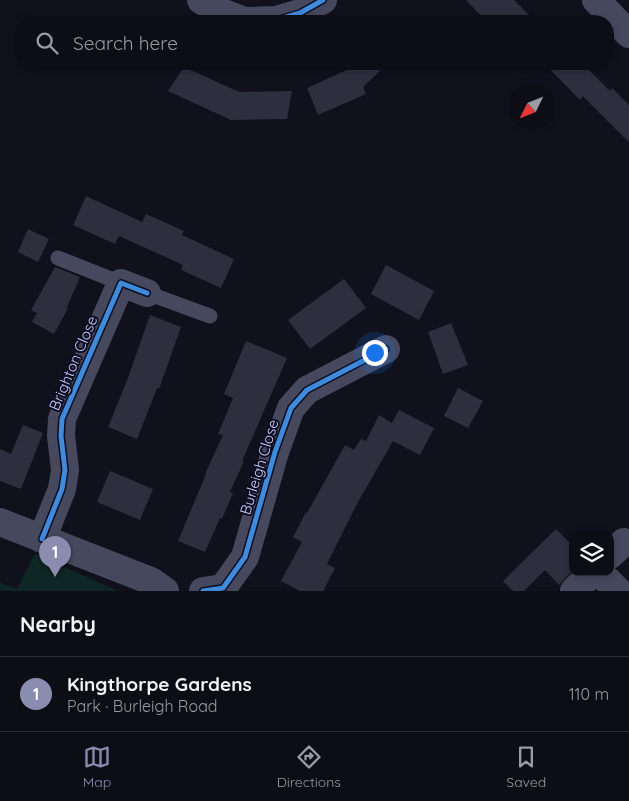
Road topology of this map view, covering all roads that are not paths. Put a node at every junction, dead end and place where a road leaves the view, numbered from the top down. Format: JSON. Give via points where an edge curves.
{"nodes":[{"id":1,"x":201,"y":0,"type":"edge"},
{"id":2,"x":323,"y":0,"type":"edge"},
{"id":3,"x":596,"y":0,"type":"edge"},
{"id":4,"x":230,"y":15,"type":"edge"},
{"id":5,"x":293,"y":15,"type":"edge"},
{"id":6,"x":626,"y":23,"type":"edge"},
{"id":7,"x":58,"y":258,"type":"dead end"},
{"id":8,"x":120,"y":283,"type":"junction"},
{"id":9,"x":147,"y":293,"type":"joint"},
{"id":10,"x":210,"y":316,"type":"dead end"},
{"id":11,"x":386,"y":349,"type":"dead end"},
{"id":12,"x":0,"y":522,"type":"edge"},
{"id":13,"x":42,"y":539,"type":"junction"},
{"id":14,"x":589,"y":576,"type":"edge"},
{"id":15,"x":603,"y":576,"type":"edge"},
{"id":16,"x":165,"y":591,"type":"edge"},
{"id":17,"x":203,"y":591,"type":"edge"},
{"id":18,"x":574,"y":591,"type":"edge"},
{"id":19,"x":618,"y":591,"type":"edge"}],
"edges":[{"from":1,"to":4,"type":"street"},
{"from":2,"to":5,"type":"street"},
{"from":3,"to":6,"type":"street"},
{"from":7,"to":8,"type":"lane"},
{"from":8,"to":9,"type":"street"},
{"from":8,"to":13,"type":"street","name":"Brighton Close","via":[[62,419],[65,470],[62,489]]},
{"from":9,"to":10,"type":"lane"},
{"from":11,"to":17,"type":"street","name":"Burleigh Close","via":[[308,390],[291,408],[245,557],[223,588]]},
{"from":12,"to":13,"type":"street"},
{"from":13,"to":16,"type":"street","via":[[151,581]]},
{"from":14,"to":18,"type":"street"},
{"from":15,"to":19,"type":"street"}]}
